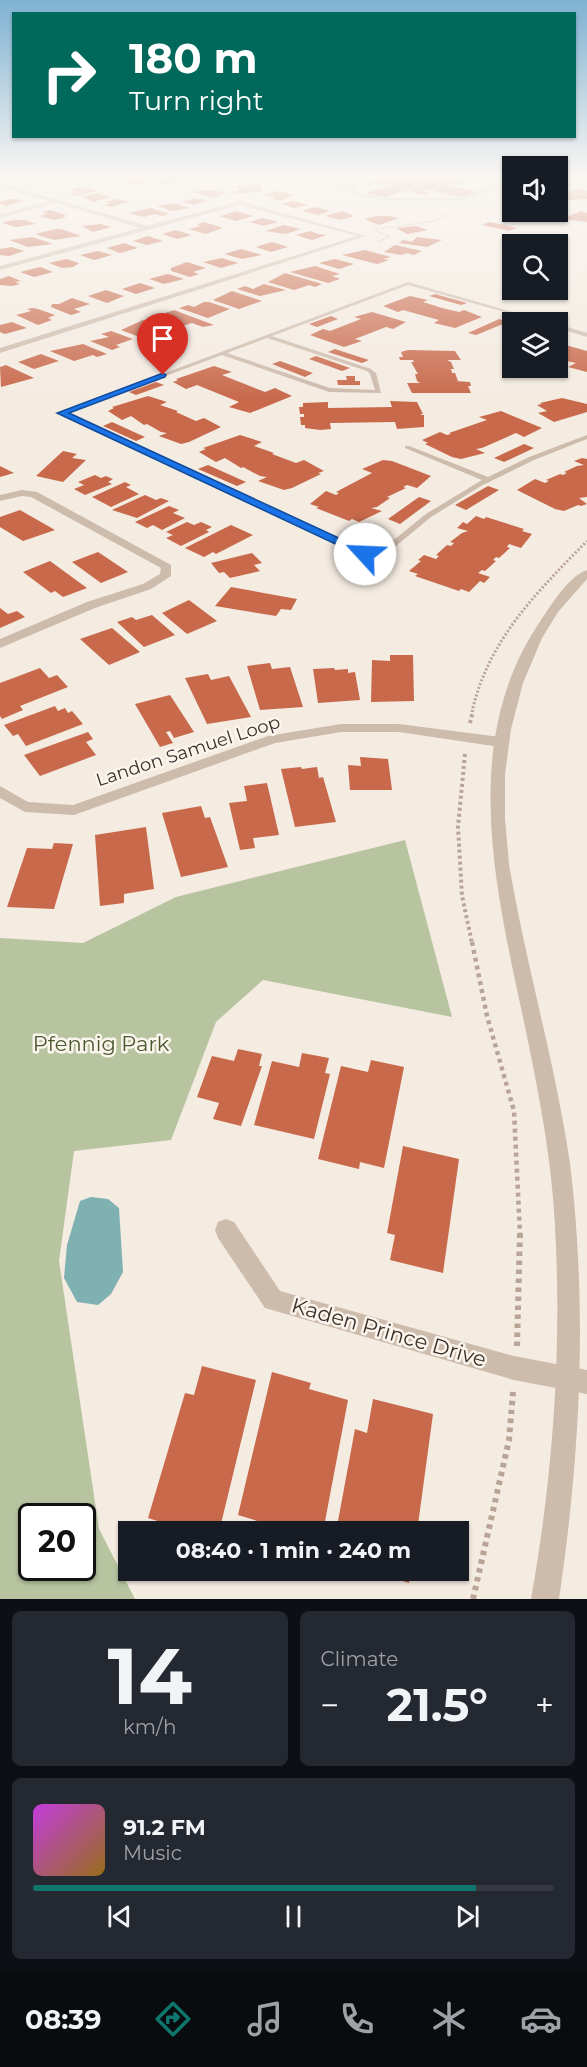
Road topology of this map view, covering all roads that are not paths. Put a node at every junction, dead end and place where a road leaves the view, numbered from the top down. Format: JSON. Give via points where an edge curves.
{"nodes":[{"id":1,"x":64,"y":251,"type":"edge"},
{"id":2,"x":317,"y":251,"type":"edge"},
{"id":3,"x":0,"y":268,"type":"edge"},
{"id":4,"x":510,"y":312,"type":"edge"},
{"id":5,"x":568,"y":329,"type":"edge"},
{"id":6,"x":587,"y":335,"type":"edge"},
{"id":7,"x":268,"y":336,"type":"junction"},
{"id":8,"x":0,"y":351,"type":"edge"},
{"id":9,"x":223,"y":352,"type":"junction"},
{"id":10,"x":587,"y":437,"type":"edge"},
{"id":11,"x":407,"y":447,"type":"dead end"},
{"id":12,"x":487,"y":479,"type":"junction"},
{"id":13,"x":0,"y":498,"type":"edge"},
{"id":14,"x":587,"y":573,"type":"edge"},
{"id":15,"x":0,"y":644,"type":"edge"},
{"id":16,"x":500,"y":742,"type":"junction"},
{"id":17,"x":0,"y":791,"type":"edge"},
{"id":18,"x":226,"y":1230,"type":"dead end"},
{"id":19,"x":578,"y":1381,"type":"edge"},
{"id":20,"x":545,"y":1599,"type":"edge"}],
"edges":[{"from":1,"to":3,"type":"street"},
{"from":2,"to":8,"type":"street"},
{"from":4,"to":7,"type":"lane","via":[[408,283]]},
{"from":5,"to":6,"type":"lane"},
{"from":7,"to":9,"type":"lane"},
{"from":7,"to":9,"type":"lane","via":[[369,370],[379,392],[329,390]]},
{"from":9,"to":12,"type":"lane","via":[[62,413],[365,554],[382,553],[433,512]]},
{"from":10,"to":12,"type":"lane"},
{"from":11,"to":12,"type":"lane"},
{"from":13,"to":15,"type":"street","via":[[33,494],[166,567],[165,576],[152,585],[93,604]]},
{"from":14,"to":16,"type":"street","via":[[555,607],[523,663]]},
{"from":16,"to":17,"type":"street","name":"Landon Samuel Loop","via":[[399,728],[340,728],[273,740],[74,810],[25,807]]},
{"from":16,"to":19,"type":"street","via":[[496,813],[501,866],[551,1108],[564,1201]]},
{"from":18,"to":19,"type":"street","name":"Kaden Prince Drive","via":[[273,1300],[514,1368]]},
{"from":19,"to":20,"type":"street"}]}
